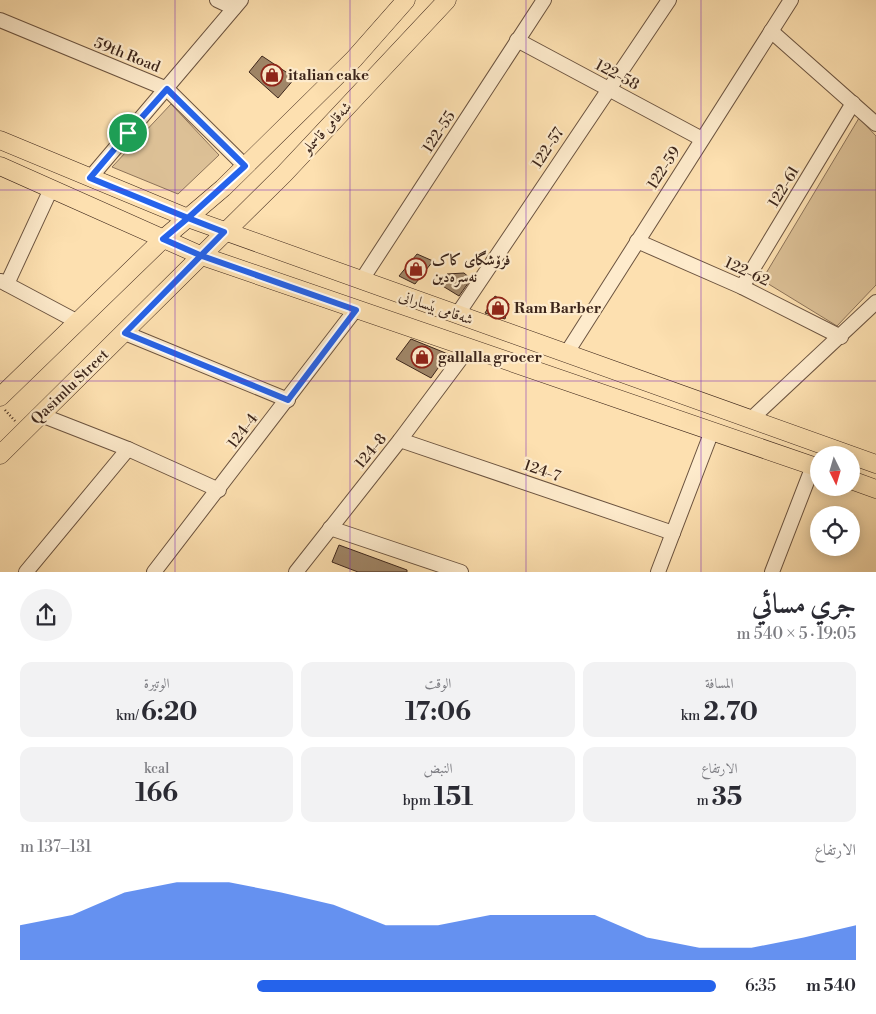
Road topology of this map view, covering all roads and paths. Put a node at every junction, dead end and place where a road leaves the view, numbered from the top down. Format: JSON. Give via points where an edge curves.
{"nodes":[{"id":1,"x":217,"y":0,"type":"edge"},
{"id":2,"x":406,"y":0,"type":"edge"},
{"id":3,"x":447,"y":0,"type":"edge"},
{"id":4,"x":544,"y":0,"type":"edge"},
{"id":5,"x":669,"y":0,"type":"edge"},
{"id":6,"x":791,"y":0,"type":"edge"},
{"id":7,"x":237,"y":4,"type":"edge"},
{"id":8,"x":0,"y":20,"type":"edge"},
{"id":9,"x":771,"y":31,"type":"junction"},
{"id":10,"x":517,"y":40,"type":"junction"},
{"id":11,"x":167,"y":89,"type":"junction"},
{"id":12,"x":608,"y":89,"type":"junction"},
{"id":13,"x":854,"y":103,"type":"junction"},
{"id":14,"x":876,"y":124,"type":"edge"},
{"id":15,"x":702,"y":139,"type":"junction"},
{"id":16,"x":4,"y":142,"type":"edge"},
{"id":17,"x":0,"y":160,"type":"edge"},
{"id":18,"x":0,"y":166,"type":"edge"},
{"id":19,"x":245,"y":166,"type":"junction"},
{"id":20,"x":90,"y":178,"type":"junction"},
{"id":21,"x":51,"y":189,"type":"junction"},
{"id":22,"x":188,"y":218,"type":"junction"},
{"id":23,"x":224,"y":232,"type":"junction"},
{"id":24,"x":163,"y":239,"type":"junction"},
{"id":25,"x":637,"y":241,"type":"junction"},
{"id":26,"x":202,"y":256,"type":"junction"},
{"id":27,"x":361,"y":281,"type":"junction"},
{"id":28,"x":4,"y":282,"type":"edge"},
{"id":29,"x":742,"y":287,"type":"junction"},
{"id":30,"x":876,"y":302,"type":"edge"},
{"id":31,"x":356,"y":310,"type":"junction"},
{"id":32,"x":457,"y":315,"type":"junction"},
{"id":33,"x":78,"y":322,"type":"junction"},
{"id":34,"x":125,"y":333,"type":"junction"},
{"id":35,"x":841,"y":337,"type":"junction"},
{"id":36,"x":468,"y":349,"type":"junction"},
{"id":37,"x":566,"y":354,"type":"junction"},
{"id":38,"x":0,"y":397,"type":"edge"},
{"id":39,"x":288,"y":400,"type":"junction"},
{"id":40,"x":0,"y":404,"type":"edge"},
{"id":41,"x":41,"y":415,"type":"junction"},
{"id":42,"x":751,"y":419,"type":"junction"},
{"id":43,"x":24,"y":431,"type":"junction"},
{"id":44,"x":712,"y":431,"type":"junction"},
{"id":45,"x":787,"y":432,"type":"junction"},
{"id":46,"x":400,"y":440,"type":"junction"},
{"id":47,"x":128,"y":449,"type":"junction"},
{"id":48,"x":778,"y":454,"type":"junction"},
{"id":49,"x":0,"y":455,"type":"edge"},
{"id":50,"x":873,"y":459,"type":"edge"},
{"id":51,"x":810,"y":465,"type":"edge"},
{"id":52,"x":810,"y":482,"type":"edge"},
{"id":53,"x":860,"y":483,"type":"edge"},
{"id":54,"x":876,"y":489,"type":"edge"},
{"id":55,"x":219,"y":490,"type":"junction"},
{"id":56,"x":330,"y":528,"type":"junction"},
{"id":57,"x":673,"y":532,"type":"junction"},
{"id":58,"x":773,"y":571,"type":"edge"},
{"id":59,"x":26,"y":572,"type":"edge"},
{"id":60,"x":154,"y":572,"type":"edge"},
{"id":61,"x":296,"y":572,"type":"edge"},
{"id":62,"x":461,"y":572,"type":"edge"},
{"id":63,"x":658,"y":572,"type":"edge"}],
"edges":[{"from":1,"to":7,"type":"street"},
{"from":2,"to":19,"type":"main road","name":"شەقامی قاسملو","via":[[354,59]]},
{"from":3,"to":23,"type":"main road","name":"شەقامی قاسملو","via":[[284,174]]},
{"from":4,"to":10,"type":"street","name":"122-55"},
{"from":5,"to":12,"type":"street","name":"122-57"},
{"from":6,"to":9,"type":"street","name":"122-59"},
{"from":7,"to":11,"type":"street"},
{"from":8,"to":11,"type":"street","name":"59th Road"},
{"from":9,"to":13,"type":"street"},
{"from":9,"to":15,"type":"street","name":"122-59"},
{"from":10,"to":12,"type":"street","name":"122-58"},
{"from":10,"to":27,"type":"street","name":"122-55"},
{"from":11,"to":19,"type":"street","name":"59th Road"},
{"from":11,"to":20,"type":"street"},
{"from":12,"to":15,"type":"street","name":"122-58"},
{"from":12,"to":32,"type":"street","name":"122-57"},
{"from":13,"to":14,"type":"street"},
{"from":13,"to":29,"type":"street","name":"122-61"},
{"from":15,"to":25,"type":"street","name":"122-59"},
{"from":16,"to":17,"type":"main road"},
{"from":16,"to":20,"type":"main road","name":"شەقامی بێسارانی"},
{"from":18,"to":21,"type":"main road","name":"شەقامی بێسارانی"},
{"from":19,"to":22,"type":"main road","name":"شەقامی قاسملو"},
{"from":20,"to":22,"type":"main road","name":"شەقامی بێسارانی"},
{"from":21,"to":24,"type":"main road","name":"شەقامی بێسارانی"},
{"from":21,"to":28,"type":"street"},
{"from":22,"to":23,"type":"main road","name":"شەقامی بێسارانی"},
{"from":22,"to":24,"type":"main road"},
{"from":23,"to":26,"type":"main road","name":"Qasimlu Street"},
{"from":23,"to":27,"type":"main road","name":"شەقامی بێسارانی"},
{"from":24,"to":26,"type":"main road","name":"شەقامی بێسارانی"},
{"from":24,"to":33,"type":"main road"},
{"from":25,"to":29,"type":"street","name":"122-62"},
{"from":25,"to":37,"type":"street","name":"122-59"},
{"from":26,"to":31,"type":"main road","name":"شەقامی بێسارانی"},
{"from":26,"to":34,"type":"main road","name":"Qasimlu Street"},
{"from":27,"to":32,"type":"main road","name":"شەقامی بێسارانی"},
{"from":28,"to":33,"type":"street"},
{"from":29,"to":35,"type":"street","name":"122-62"},
{"from":30,"to":35,"type":"street"},
{"from":31,"to":36,"type":"main road","name":"شەقامی بێسارانی"},
{"from":31,"to":39,"type":"street","name":"124-4"},
{"from":32,"to":37,"type":"main road","name":"شەقامی بێسارانی"},
{"from":33,"to":38,"type":"main road"},
{"from":34,"to":39,"type":"street"},
{"from":34,"to":41,"type":"main road","name":"Qasimlu Street"},
{"from":35,"to":42,"type":"street"},
{"from":36,"to":44,"type":"main road","name":"شەقامی بێسارانی"},
{"from":36,"to":46,"type":"street","name":"124-8"},
{"from":37,"to":42,"type":"main road","name":"شەقامی بێسارانی"},
{"from":39,"to":55,"type":"street","name":"124-4"},
{"from":40,"to":43,"type":"path"},
{"from":41,"to":43,"type":"main road","name":"Qasimlu Street"},
{"from":41,"to":47,"type":"street"},
{"from":42,"to":45,"type":"main road","name":"شەقامی بێسارانی"},
{"from":43,"to":49,"type":"main road","name":"Qasimlu Street"},
{"from":44,"to":48,"type":"main road","name":"شەقامی بێسارانی"},
{"from":44,"to":57,"type":"street"},
{"from":45,"to":48,"type":"main road"},
{"from":45,"to":50,"type":"main road","name":"شەقامی بێسارانی"},
{"from":46,"to":56,"type":"street","name":"124-8"},
{"from":46,"to":57,"type":"street","name":"124-7"},
{"from":47,"to":55,"type":"street"},
{"from":47,"to":59,"type":"street"},
{"from":48,"to":51,"type":"main road","name":"شەقامی بێسارانی"},
{"from":52,"to":58,"type":"street"},
{"from":53,"to":54,"type":"main road"},
{"from":55,"to":60,"type":"street","name":"124-4"},
{"from":56,"to":61,"type":"street","name":"124-8"},
{"from":56,"to":62,"type":"street"},
{"from":57,"to":63,"type":"street"}]}
